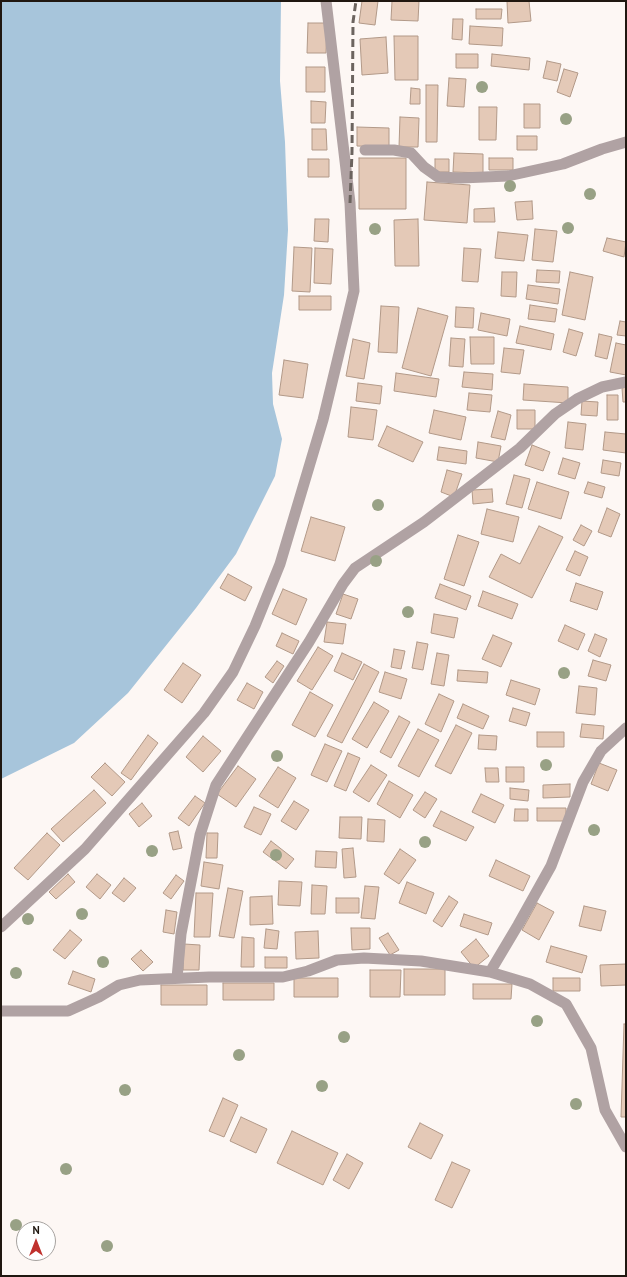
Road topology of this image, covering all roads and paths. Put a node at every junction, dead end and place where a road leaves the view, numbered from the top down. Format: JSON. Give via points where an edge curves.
{"nodes":[{"id":1,"x":326,"y":1,"type":"edge"},
{"id":2,"x":626,"y":142,"type":"edge"},
{"id":3,"x":365,"y":150,"type":"dead end"},
{"id":4,"x":626,"y":382,"type":"edge"},
{"id":5,"x":626,"y":728,"type":"edge"},
{"id":6,"x":1,"y":927,"type":"edge"},
{"id":7,"x":490,"y":972,"type":"junction"},
{"id":8,"x":177,"y":978,"type":"junction"},
{"id":9,"x":1,"y":1011,"type":"edge"},
{"id":10,"x":626,"y":1147,"type":"edge"}],
"edges":[{"from":1,"to":6,"type":"street","via":[[350,204],[354,291],[323,420],[280,564],[233,672],[204,713],[85,849]]},
{"from":2,"to":3,"type":"street","via":[[563,164],[508,176],[461,178],[438,177],[411,153]]},
{"from":4,"to":8,"type":"street","via":[[602,387],[577,399],[555,414],[520,448],[463,492],[424,522],[355,568],[216,785],[200,835],[181,934]]},
{"from":5,"to":7,"type":"street","via":[[601,751],[583,782],[551,866]]},
{"from":7,"to":8,"type":"street","via":[[421,961],[364,958],[337,960],[283,977]]},
{"from":7,"to":10,"type":"street","via":[[530,984],[566,1004],[591,1048],[605,1110]]},
{"from":8,"to":9,"type":"street","via":[[140,980],[119,985],[68,1011]]}]}
